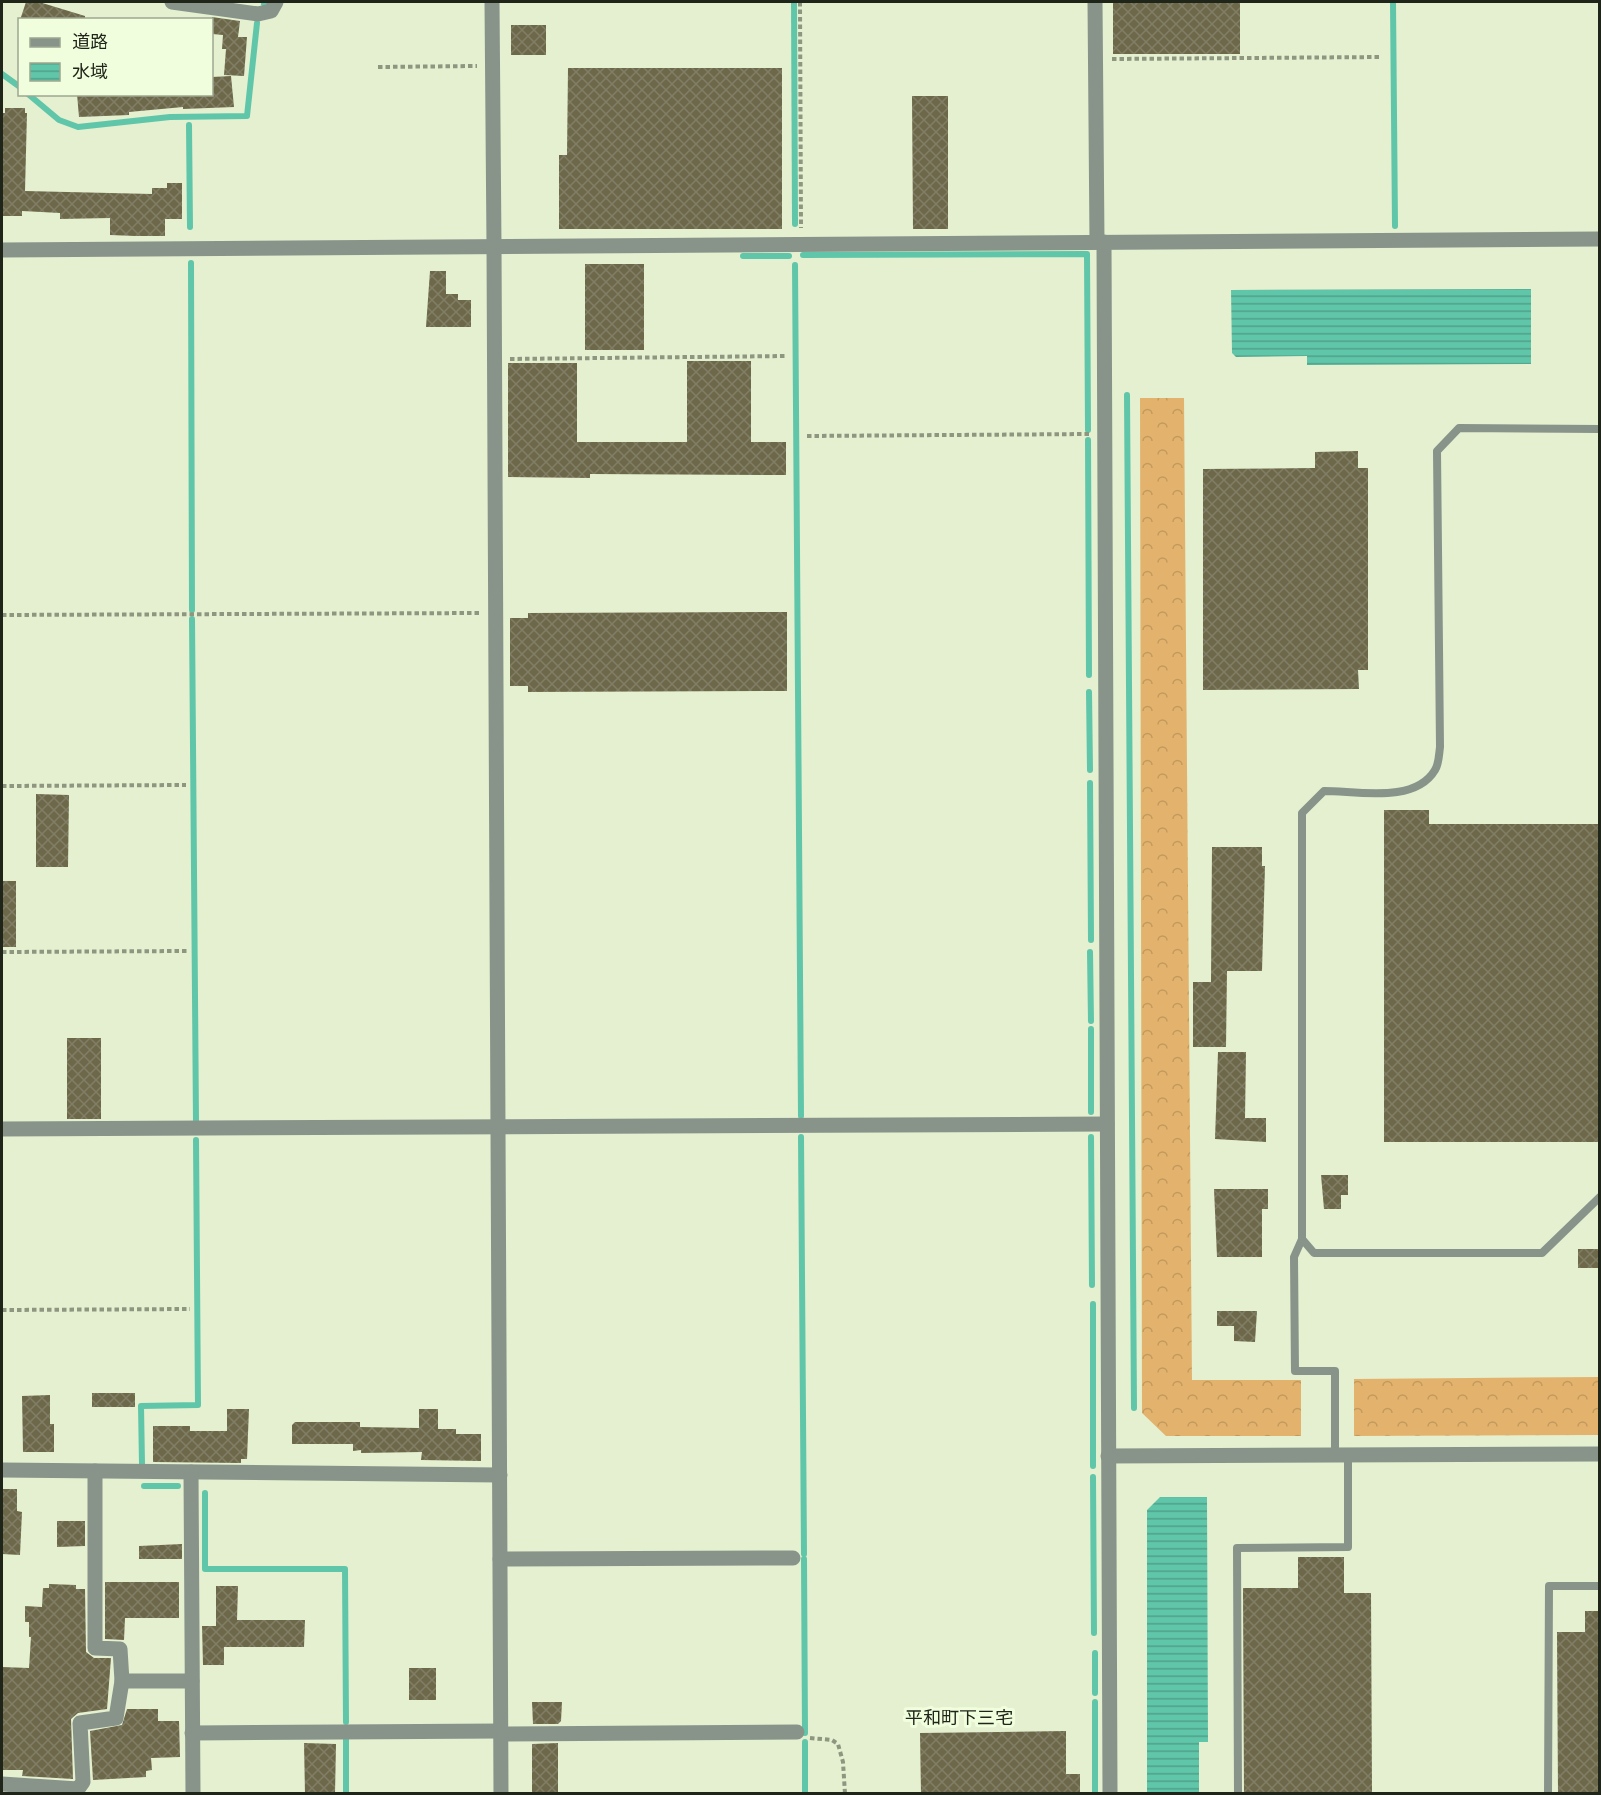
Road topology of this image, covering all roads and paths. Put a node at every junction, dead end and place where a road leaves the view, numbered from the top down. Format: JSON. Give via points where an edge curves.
{"nodes":[{"id":1,"x":172,"y":2,"type":"edge"},
{"id":2,"x":276,"y":2,"type":"edge"},
{"id":3,"x":492,"y":2,"type":"edge"},
{"id":4,"x":800,"y":2,"type":"edge"},
{"id":5,"x":1095,"y":2,"type":"edge"},
{"id":6,"x":1381,"y":57,"type":"dead end"},
{"id":7,"x":1096,"y":59,"type":"junction"},
{"id":8,"x":493,"y":66,"type":"junction"},
{"id":9,"x":378,"y":67,"type":"dead end"},
{"id":10,"x":1599,"y":239,"type":"edge"},
{"id":11,"x":1100,"y":242,"type":"junction"},
{"id":12,"x":801,"y":244,"type":"junction"},
{"id":13,"x":494,"y":246,"type":"junction"},
{"id":14,"x":2,"y":250,"type":"edge"},
{"id":15,"x":785,"y":356,"type":"dead end"},
{"id":16,"x":494,"y":359,"type":"junction"},
{"id":17,"x":1599,"y":429,"type":"edge"},
{"id":18,"x":1104,"y":434,"type":"junction"},
{"id":19,"x":807,"y":436,"type":"dead end"},
{"id":20,"x":496,"y":613,"type":"junction"},
{"id":21,"x":2,"y":615,"type":"edge"},
{"id":22,"x":186,"y":785,"type":"dead end"},
{"id":23,"x":2,"y":786,"type":"edge"},
{"id":24,"x":187,"y":951,"type":"dead end"},
{"id":25,"x":2,"y":952,"type":"edge"},
{"id":26,"x":1107,"y":1124,"type":"junction"},
{"id":27,"x":498,"y":1127,"type":"junction"},
{"id":28,"x":2,"y":1130,"type":"edge"},
{"id":29,"x":1599,"y":1197,"type":"edge"},
{"id":30,"x":1302,"y":1239,"type":"junction"},
{"id":31,"x":190,"y":1309,"type":"dead end"},
{"id":32,"x":2,"y":1310,"type":"edge"},
{"id":33,"x":1599,"y":1454,"type":"edge"},
{"id":34,"x":1342,"y":1455,"type":"junction"},
{"id":35,"x":1108,"y":1456,"type":"junction"},
{"id":36,"x":2,"y":1470,"type":"edge"},
{"id":37,"x":95,"y":1471,"type":"junction"},
{"id":38,"x":191,"y":1472,"type":"junction"},
{"id":39,"x":500,"y":1475,"type":"junction"},
{"id":40,"x":793,"y":1558,"type":"dead end"},
{"id":41,"x":500,"y":1559,"type":"junction"},
{"id":42,"x":1599,"y":1586,"type":"edge"},
{"id":43,"x":122,"y":1680,"type":"junction"},
{"id":44,"x":192,"y":1681,"type":"junction"},
{"id":45,"x":501,"y":1732,"type":"junction"},
{"id":46,"x":797,"y":1732,"type":"joint"},
{"id":47,"x":192,"y":1733,"type":"junction"},
{"id":48,"x":2,"y":1784,"type":"edge"},
{"id":49,"x":193,"y":1794,"type":"edge"},
{"id":50,"x":501,"y":1794,"type":"edge"},
{"id":51,"x":845,"y":1794,"type":"edge"},
{"id":52,"x":1110,"y":1794,"type":"edge"},
{"id":53,"x":1238,"y":1794,"type":"edge"},
{"id":54,"x":1548,"y":1794,"type":"edge"}],
"edges":[{"from":1,"to":2,"type":"street","via":[[258,14],[271,11]]},
{"from":3,"to":8,"type":"street"},
{"from":4,"to":12,"type":"path"},
{"from":5,"to":7,"type":"street"},
{"from":6,"to":7,"type":"path"},
{"from":7,"to":11,"type":"street"},
{"from":8,"to":9,"type":"path"},
{"from":8,"to":13,"type":"street"},
{"from":10,"to":11,"type":"street"},
{"from":11,"to":12,"type":"street"},
{"from":11,"to":18,"type":"street"},
{"from":12,"to":13,"type":"street"},
{"from":13,"to":14,"type":"street"},
{"from":13,"to":16,"type":"street"},
{"from":15,"to":16,"type":"path"},
{"from":16,"to":20,"type":"street"},
{"from":17,"to":30,"type":"lane","via":[[1459,428],[1437,451],[1440,747],[1436,769],[1420,786],[1396,792],[1324,791],[1302,813]]},
{"from":18,"to":19,"type":"path"},
{"from":18,"to":26,"type":"street"},
{"from":20,"to":21,"type":"path"},
{"from":20,"to":27,"type":"street"},
{"from":22,"to":23,"type":"path"},
{"from":24,"to":25,"type":"path"},
{"from":26,"to":27,"type":"street"},
{"from":26,"to":35,"type":"street"},
{"from":27,"to":28,"type":"street"},
{"from":27,"to":39,"type":"street"},
{"from":29,"to":30,"type":"lane","via":[[1542,1253],[1314,1253]]},
{"from":30,"to":34,"type":"lane","via":[[1294,1257],[1295,1371],[1335,1371]]},
{"from":31,"to":32,"type":"path"},
{"from":33,"to":34,"type":"street"},
{"from":34,"to":35,"type":"street"},
{"from":34,"to":53,"type":"lane","via":[[1348,1547],[1237,1548]]},
{"from":35,"to":52,"type":"street"},
{"from":36,"to":37,"type":"street"},
{"from":37,"to":38,"type":"street"},
{"from":37,"to":43,"type":"street","via":[[95,1648],[120,1649]]},
{"from":38,"to":39,"type":"street"},
{"from":38,"to":44,"type":"street"},
{"from":39,"to":41,"type":"street"},
{"from":40,"to":41,"type":"street"},
{"from":41,"to":45,"type":"street"},
{"from":42,"to":54,"type":"lane","via":[[1549,1586]]},
{"from":43,"to":44,"type":"street"},
{"from":43,"to":48,"type":"street","via":[[116,1718],[81,1723],[83,1782],[78,1789]]},
{"from":44,"to":47,"type":"street"},
{"from":45,"to":46,"type":"street"},
{"from":45,"to":47,"type":"street"},
{"from":45,"to":50,"type":"street"},
{"from":46,"to":51,"type":"path","via":[[800,1737],[838,1744]]},
{"from":47,"to":49,"type":"street"}]}
